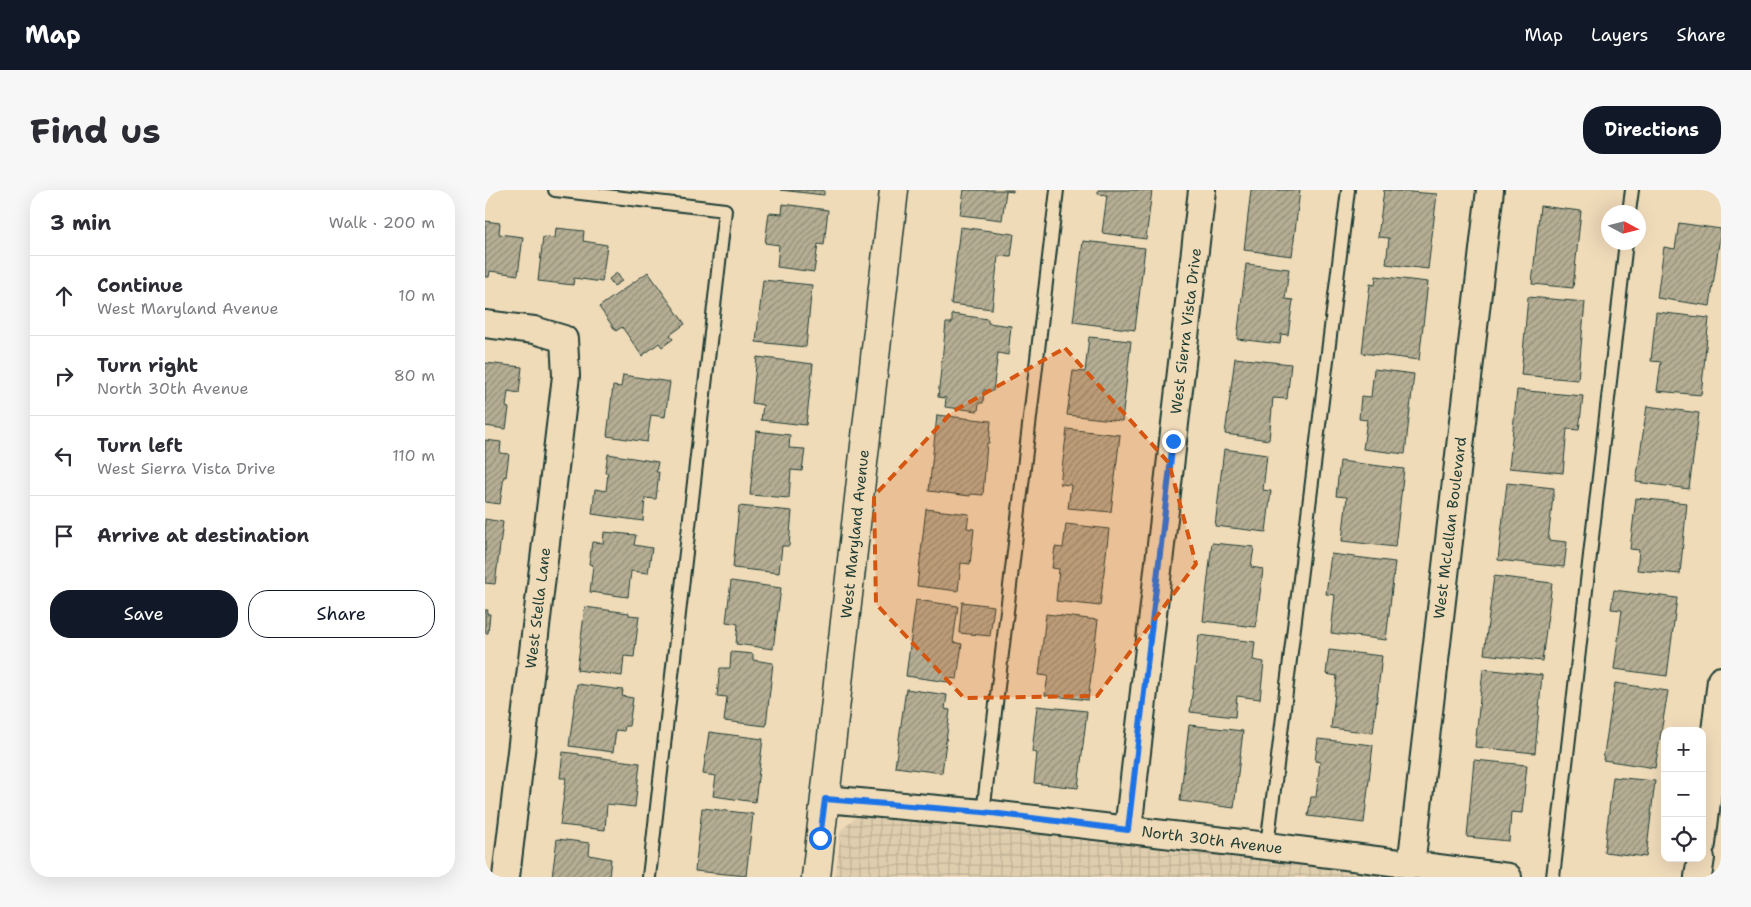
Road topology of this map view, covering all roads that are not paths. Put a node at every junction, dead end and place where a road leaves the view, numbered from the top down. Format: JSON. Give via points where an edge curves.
{"nodes":[{"id":1,"x":555,"y":190,"type":"edge"},
{"id":2,"x":894,"y":190,"type":"edge"},
{"id":3,"x":1057,"y":190,"type":"edge"},
{"id":4,"x":1202,"y":190,"type":"edge"},
{"id":5,"x":1348,"y":190,"type":"edge"},
{"id":6,"x":1490,"y":190,"type":"edge"},
{"id":7,"x":1632,"y":190,"type":"edge"},
{"id":8,"x":1630,"y":205,"type":"edge"},
{"id":9,"x":1625,"y":250,"type":"edge"},
{"id":10,"x":485,"y":324,"type":"edge"},
{"id":11,"x":1721,"y":680,"type":"edge"},
{"id":12,"x":825,"y":799,"type":"junction"},
{"id":13,"x":983,"y":812,"type":"junction"},
{"id":14,"x":1705,"y":817,"type":"edge"},
{"id":15,"x":1128,"y":830,"type":"junction"},
{"id":16,"x":1267,"y":846,"type":"junction"},
{"id":17,"x":1701,"y":862,"type":"edge"},
{"id":18,"x":1411,"y":866,"type":"junction"},
{"id":19,"x":506,"y":877,"type":"edge"},
{"id":20,"x":649,"y":877,"type":"edge"},
{"id":21,"x":816,"y":877,"type":"edge"},
{"id":22,"x":1508,"y":877,"type":"edge"},
{"id":23,"x":1553,"y":877,"type":"edge"},
{"id":24,"x":1699,"y":877,"type":"edge"}],
"edges":[{"from":1,"to":20,"type":"lane","via":[[725,210]]},
{"from":2,"to":12,"type":"street","name":"West Maryland Avenue"},
{"from":3,"to":13,"type":"lane"},
{"from":4,"to":15,"type":"street","name":"West Sierra Vista Drive"},
{"from":5,"to":16,"type":"lane"},
{"from":6,"to":18,"type":"street","name":"West McLellan Boulevard"},
{"from":7,"to":8,"type":"lane"},
{"from":9,"to":23,"type":"lane"},
{"from":10,"to":19,"type":"street","name":"West Stella Lane","via":[[534,330],[564,339],[567,376]]},
{"from":11,"to":14,"type":"street"},
{"from":12,"to":13,"type":"street","name":"North 30th Avenue"},
{"from":12,"to":21,"type":"street","name":"West Maryland Avenue"},
{"from":13,"to":15,"type":"street","name":"North 30th Avenue"},
{"from":15,"to":16,"type":"street","name":"North 30th Avenue"},
{"from":16,"to":18,"type":"street","name":"North 30th Avenue"},
{"from":17,"to":24,"type":"street"},
{"from":18,"to":22,"type":"street","name":"North 30th Avenue"}]}
